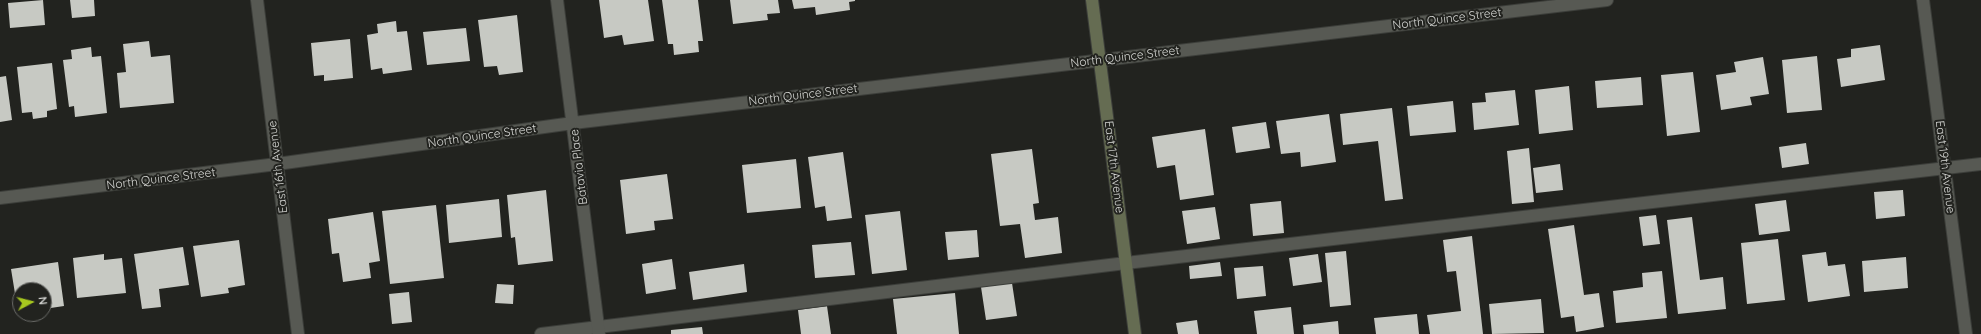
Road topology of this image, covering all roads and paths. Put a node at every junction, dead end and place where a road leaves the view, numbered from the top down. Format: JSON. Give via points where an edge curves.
{"nodes":[{"id":1,"x":257,"y":0,"type":"edge"},
{"id":2,"x":557,"y":0,"type":"edge"},
{"id":3,"x":1092,"y":0,"type":"edge"},
{"id":4,"x":1607,"y":0,"type":"edge"},
{"id":5,"x":1923,"y":0,"type":"edge"},
{"id":6,"x":1100,"y":60,"type":"junction"},
{"id":7,"x":573,"y":123,"type":"junction"},
{"id":8,"x":277,"y":164,"type":"junction"},
{"id":9,"x":1981,"y":164,"type":"edge"},
{"id":10,"x":1946,"y":168,"type":"junction"},
{"id":11,"x":0,"y":198,"type":"edge"},
{"id":12,"x":1126,"y":263,"type":"junction"},
{"id":13,"x":599,"y":330,"type":"edge"},
{"id":14,"x":298,"y":334,"type":"edge"},
{"id":15,"x":541,"y":334,"type":"edge"},
{"id":16,"x":1135,"y":334,"type":"edge"},
{"id":17,"x":1966,"y":334,"type":"edge"}],
"edges":[{"from":1,"to":8,"type":"street","name":"East 16th Avenue"},
{"from":2,"to":7,"type":"street","name":"Batavia Place"},
{"from":3,"to":6,"type":"street","name":"East 17th Avenue"},
{"from":4,"to":6,"type":"street","name":"North Quince Street"},
{"from":5,"to":10,"type":"street","name":"East 19th Avenue"},
{"from":6,"to":7,"type":"street","name":"North Quince Street"},
{"from":6,"to":12,"type":"street","name":"East 17th Avenue"},
{"from":7,"to":8,"type":"street","name":"North Quince Street"},
{"from":7,"to":13,"type":"street","name":"Batavia Place"},
{"from":8,"to":11,"type":"street","name":"North Quince Street"},
{"from":8,"to":14,"type":"street","name":"East 16th Avenue"},
{"from":9,"to":10,"type":"street"},
{"from":10,"to":12,"type":"street"},
{"from":10,"to":17,"type":"street","name":"East 19th Avenue"},
{"from":12,"to":13,"type":"street"},
{"from":12,"to":16,"type":"street","name":"East 17th Avenue"},
{"from":13,"to":15,"type":"street"}]}
